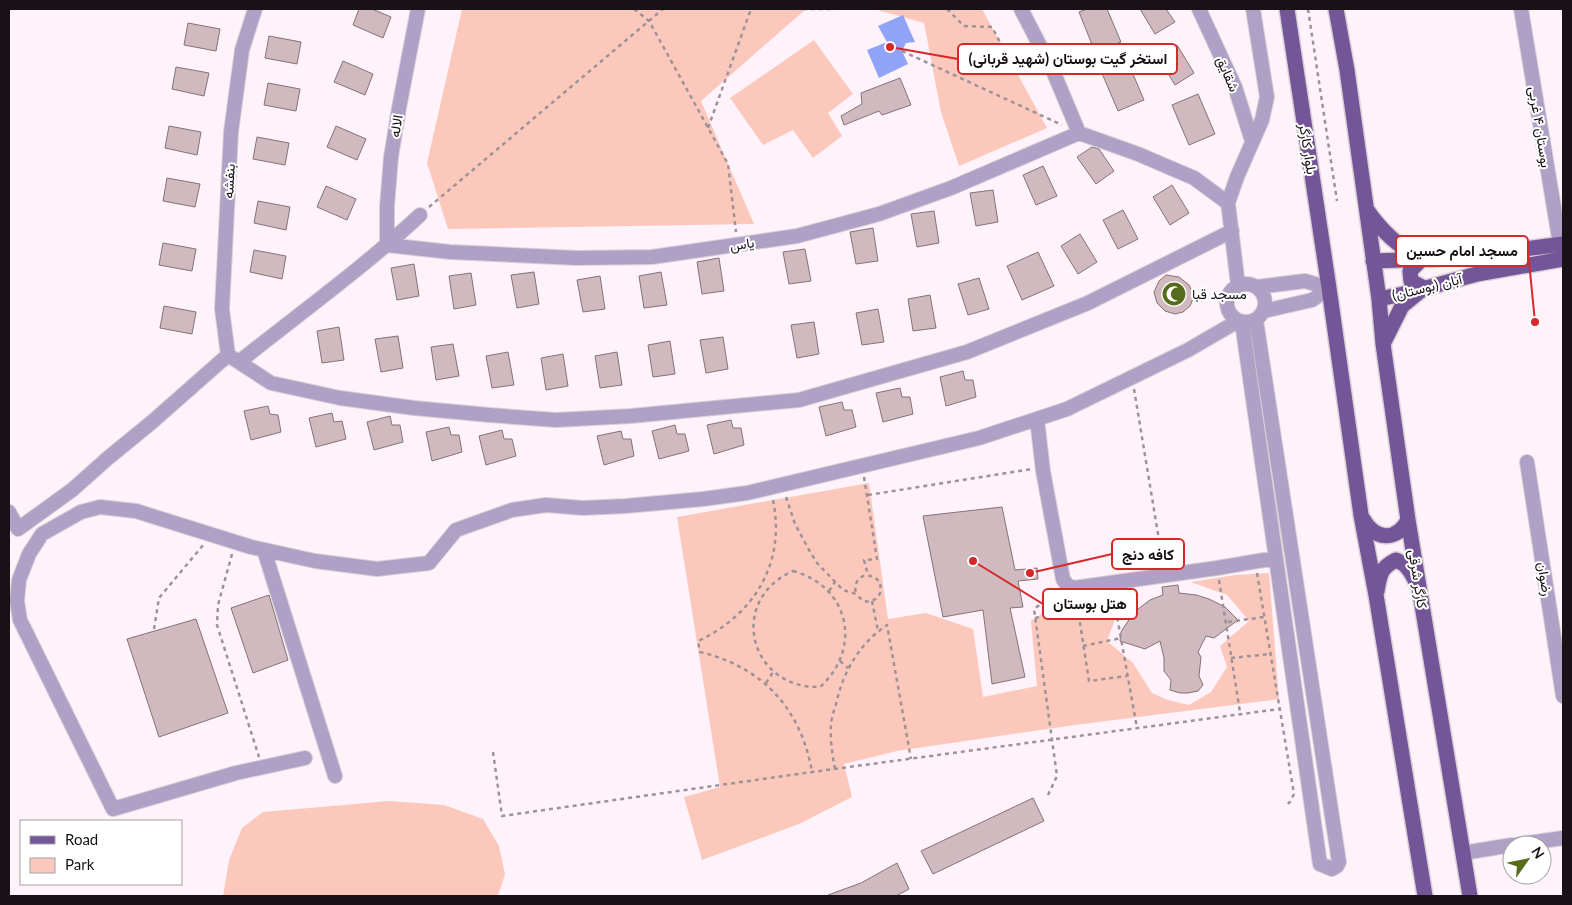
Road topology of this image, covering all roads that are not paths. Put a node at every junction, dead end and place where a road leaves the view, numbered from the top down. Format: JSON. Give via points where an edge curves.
{"nodes":[{"id":1,"x":255,"y":9,"type":"edge"},
{"id":2,"x":418,"y":9,"type":"edge"},
{"id":3,"x":1021,"y":9,"type":"edge"},
{"id":4,"x":1199,"y":9,"type":"edge"},
{"id":5,"x":1253,"y":9,"type":"edge"},
{"id":6,"x":1287,"y":9,"type":"edge"},
{"id":7,"x":1336,"y":9,"type":"edge"},
{"id":8,"x":1521,"y":9,"type":"edge"},
{"id":9,"x":1079,"y":133,"type":"junction"},
{"id":10,"x":1252,"y":141,"type":"junction"},
{"id":11,"x":1228,"y":203,"type":"junction"},
{"id":12,"x":1365,"y":207,"type":"junction"},
{"id":13,"x":420,"y":215,"type":"road end"},
{"id":14,"x":1232,"y":231,"type":"junction"},
{"id":15,"x":1561,"y":244,"type":"edge"},
{"id":16,"x":387,"y":245,"type":"junction"},
{"id":17,"x":1421,"y":260,"type":"junction"},
{"id":18,"x":1563,"y":260,"type":"edge"},
{"id":19,"x":1373,"y":262,"type":"junction"},
{"id":20,"x":1238,"y":286,"type":"junction"},
{"id":21,"x":1257,"y":287,"type":"junction"},
{"id":22,"x":1329,"y":288,"type":"junction"},
{"id":23,"x":1424,"y":288,"type":"junction"},
{"id":24,"x":1379,"y":299,"type":"junction"},
{"id":25,"x":1250,"y":318,"type":"junction"},
{"id":26,"x":1383,"y":344,"type":"junction"},
{"id":27,"x":233,"y":359,"type":"junction"},
{"id":28,"x":1037,"y":419,"type":"junction"},
{"id":29,"x":1527,"y":462,"type":"dead end"},
{"id":30,"x":9,"y":512,"type":"edge"},
{"id":31,"x":1361,"y":515,"type":"junction"},
{"id":32,"x":1408,"y":520,"type":"junction"},
{"id":33,"x":264,"y":550,"type":"junction"},
{"id":34,"x":1276,"y":558,"type":"junction"},
{"id":35,"x":1419,"y":588,"type":"junction"},
{"id":36,"x":1376,"y":595,"type":"junction"},
{"id":37,"x":1556,"y":604,"type":"edge"},
{"id":38,"x":1563,"y":696,"type":"edge"},
{"id":39,"x":305,"y":758,"type":"dead end"},
{"id":40,"x":335,"y":776,"type":"dead end"},
{"id":41,"x":1502,"y":847,"type":"edge"},
{"id":42,"x":1463,"y":853,"type":"junction"},
{"id":43,"x":1425,"y":896,"type":"edge"},
{"id":44,"x":1470,"y":896,"type":"edge"}],
"edges":[{"from":1,"to":27,"type":"street","name":"بنفشه","via":[[242,50],[231,132],[222,309]]},
{"from":2,"to":16,"type":"street","name":"الاله","via":[[391,157]]},
{"from":3,"to":9,"type":"street","via":[[1053,71]]},
{"from":4,"to":10,"type":"street","name":"شقایق","via":[[1235,87]]},
{"from":5,"to":10,"type":"street","via":[[1267,97],[1262,120]]},
{"from":6,"to":22,"type":"main road","name":"بلوار کارگر"},
{"from":7,"to":12,"type":"main road"},
{"from":8,"to":15,"type":"street","name":"بوستان ۴ غربی"},
{"from":9,"to":11,"type":"street","via":[[1194,178]]},
{"from":9,"to":16,"type":"street","name":"یاس","via":[[951,188],[878,214],[797,236],[652,256],[577,258],[450,252]]},
{"from":10,"to":11,"type":"street"},
{"from":11,"to":14,"type":"street"},
{"from":12,"to":17,"type":"main road","via":[[1388,236]]},
{"from":12,"to":19,"type":"main road"},
{"from":13,"to":16,"type":"street"},
{"from":14,"to":20,"type":"street"},
{"from":14,"to":27,"type":"street","via":[[1088,303],[967,352],[799,400],[556,420],[414,408],[323,394],[271,383]]},
{"from":15,"to":17,"type":"main road","name":"آبان (بوستان)"},
{"from":16,"to":27,"type":"street"},
{"from":17,"to":19,"type":"main road","name":"آبان (بوستان)"},
{"from":17,"to":23,"type":"main road","via":[[1410,271],[1411,281]]},
{"from":18,"to":23,"type":"main road","name":"آبان (بوستان)","via":[[1477,274]]},
{"from":19,"to":24,"type":"main road","name":"کارگر شرقی"},
{"from":20,"to":21,"type":"street"},
{"from":20,"to":25,"type":"street","via":[[1229,294],[1229,312]]},
{"from":21,"to":22,"type":"street","via":[[1305,281]]},
{"from":21,"to":25,"type":"street","via":[[1265,304]]},
{"from":22,"to":25,"type":"street","via":[[1312,300]]},
{"from":22,"to":31,"type":"main road"},
{"from":23,"to":24,"type":"main road","name":"آبان (بوستان)"},
{"from":23,"to":26,"type":"main road","via":[[1402,306]]},
{"from":24,"to":26,"type":"main road","name":"کارگر شرقی"},
{"from":25,"to":28,"type":"street","via":[[1067,409]]},
{"from":25,"to":34,"type":"street"},
{"from":25,"to":34,"type":"street","via":[[1339,862],[1332,869],[1320,864]]},
{"from":26,"to":32,"type":"main road","name":"کارگر شرقی"},
{"from":27,"to":30,"type":"street","via":[[72,490],[18,529]]},
{"from":28,"to":33,"type":"street","via":[[979,438],[747,493],[664,504],[583,508],[546,505],[512,510],[456,530],[429,563],[377,569]]},
{"from":28,"to":34,"type":"street","via":[[1063,579],[1067,584],[1074,588]]},
{"from":29,"to":37,"type":"street","name":"رضوان"},
{"from":31,"to":32,"type":"main road","via":[[1376,534],[1386,536],[1403,528]]},
{"from":31,"to":36,"type":"main road"},
{"from":32,"to":35,"type":"main road","name":"کارگر شرقی"},
{"from":33,"to":39,"type":"street","via":[[136,511],[100,508],[81,512],[42,534],[29,554],[19,580],[17,601],[20,620],[112,809],[236,773]]},
{"from":33,"to":40,"type":"street"},
{"from":35,"to":36,"type":"main road","via":[[1411,572],[1396,560],[1380,574]]},
{"from":35,"to":42,"type":"main road","name":"کارگر شرقی"},
{"from":36,"to":43,"type":"main road"},
{"from":37,"to":38,"type":"street","name":"رضوان"},
{"from":41,"to":42,"type":"street"},
{"from":42,"to":44,"type":"main road","name":"کارگر شرقی"}]}
